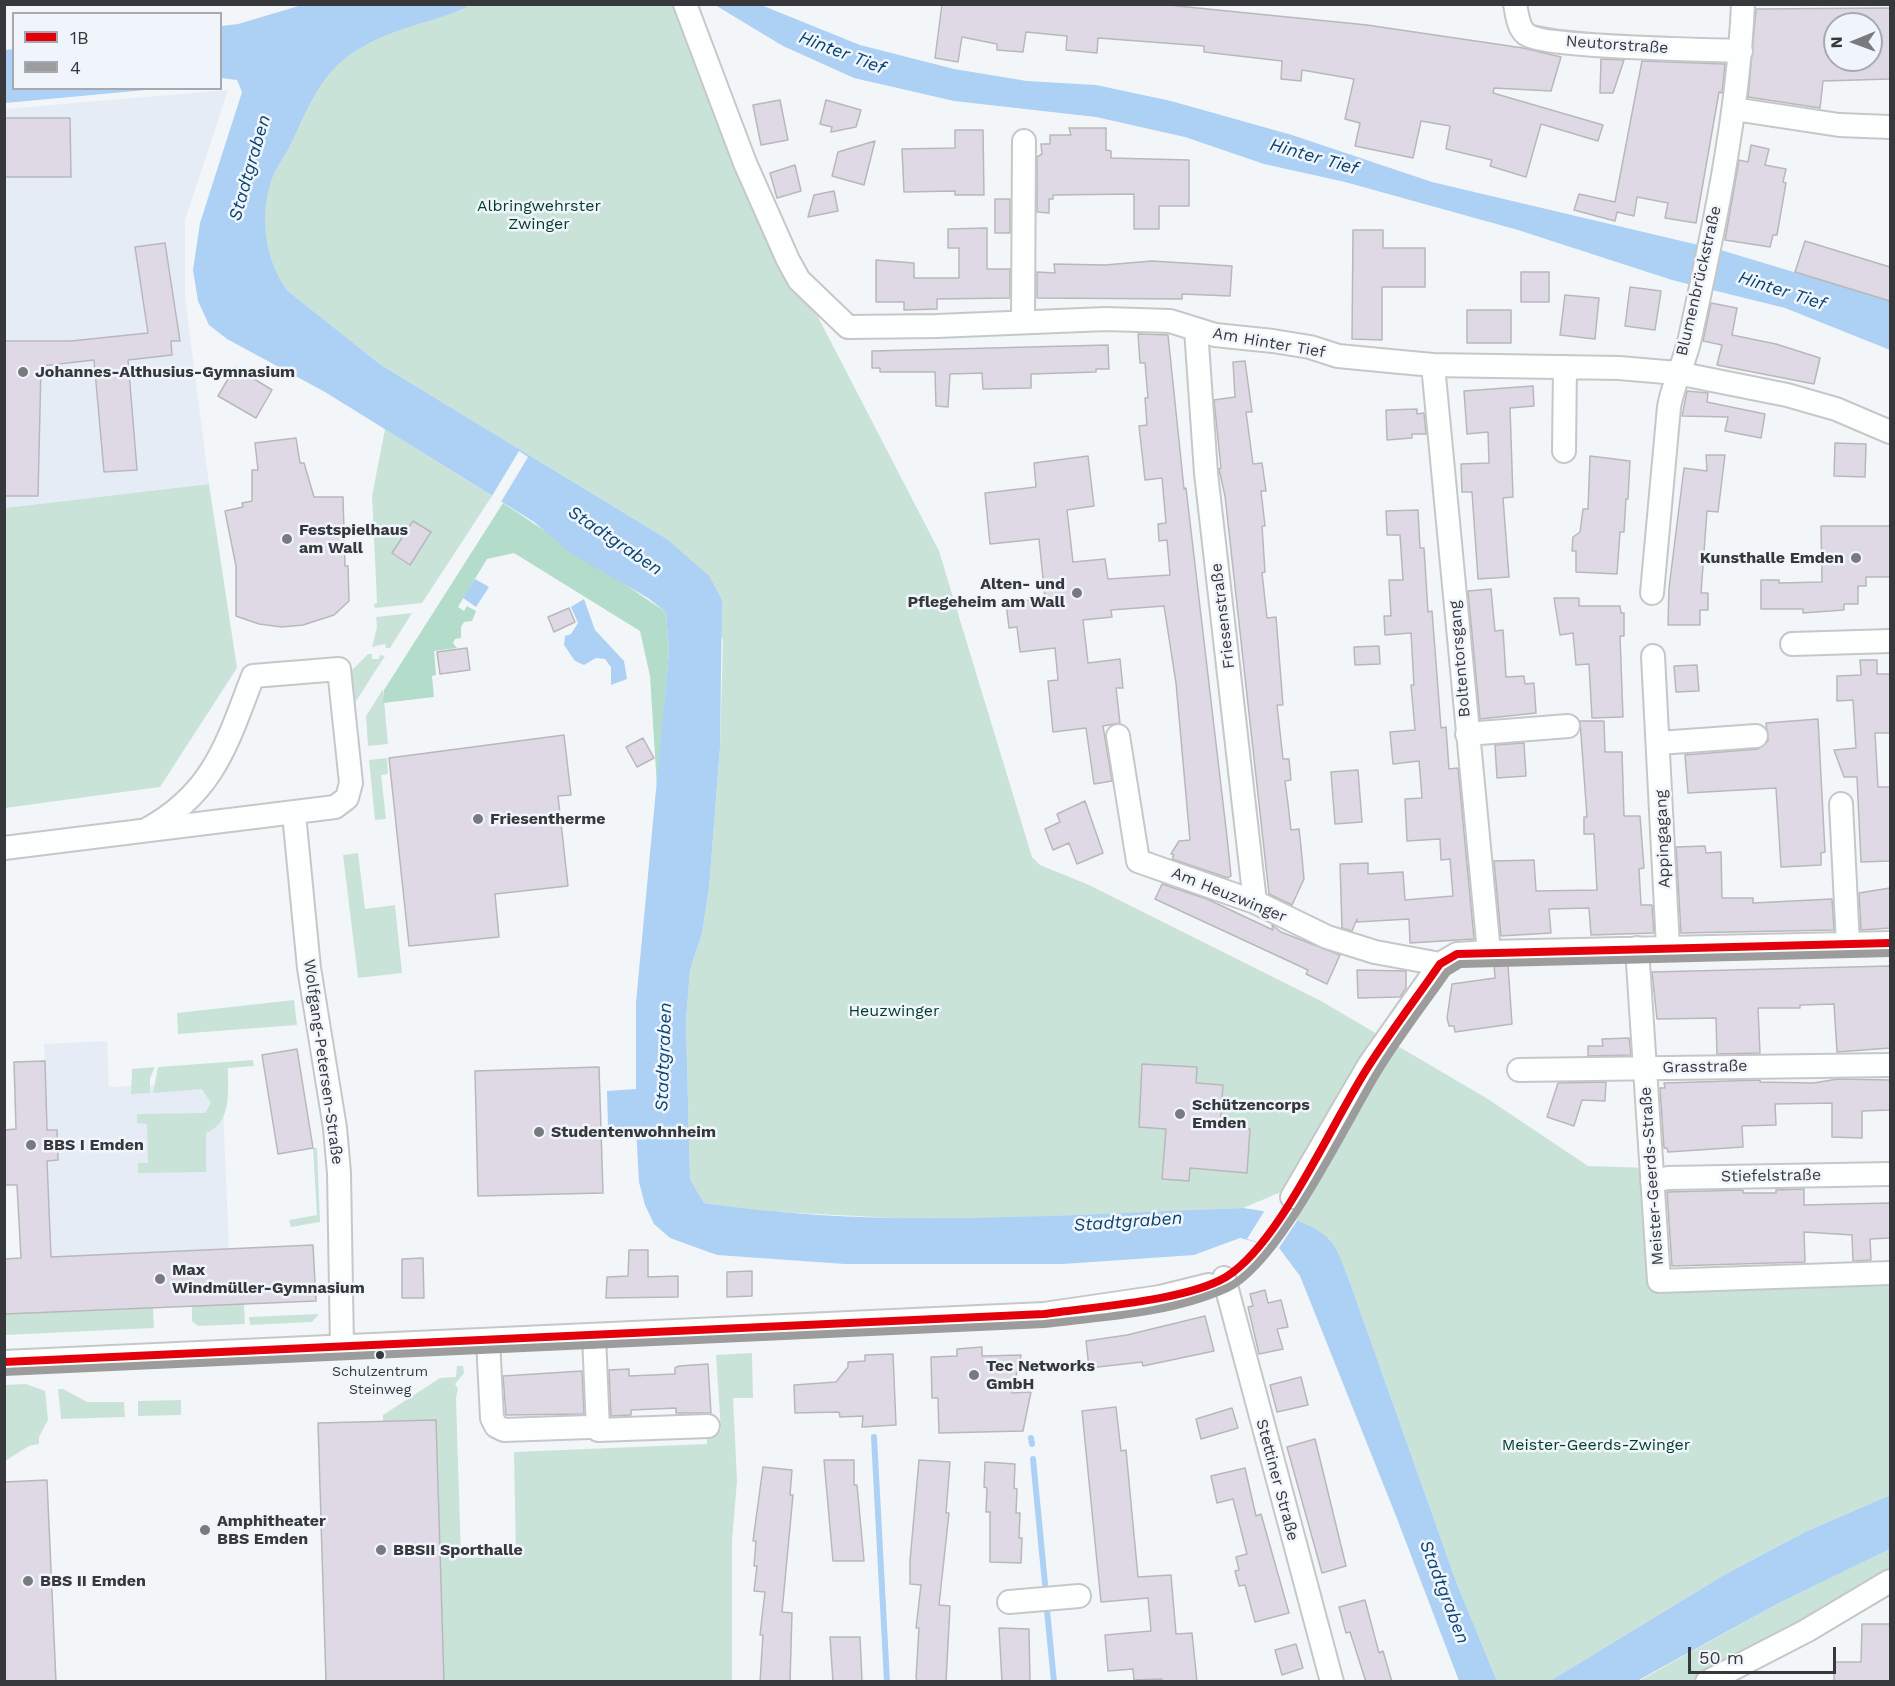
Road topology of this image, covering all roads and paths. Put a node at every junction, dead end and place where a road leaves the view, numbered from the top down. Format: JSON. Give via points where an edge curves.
{"nodes":[{"id":1,"x":685,"y":4,"type":"edge"},
{"id":2,"x":1515,"y":4,"type":"edge"},
{"id":3,"x":1743,"y":4,"type":"edge"},
{"id":4,"x":1741,"y":51,"type":"junction"},
{"id":5,"x":1734,"y":109,"type":"junction"},
{"id":6,"x":1890,"y":127,"type":"edge"},
{"id":7,"x":1024,"y":141,"type":"dead end"},
{"id":8,"x":1023,"y":322,"type":"junction"},
{"id":9,"x":1196,"y":329,"type":"junction"},
{"id":10,"x":1433,"y":365,"type":"junction"},
{"id":11,"x":1565,"y":367,"type":"junction"},
{"id":12,"x":1677,"y":373,"type":"junction"},
{"id":13,"x":1888,"y":431,"type":"edge"},
{"id":14,"x":1564,"y":451,"type":"dead end"},
{"id":15,"x":1652,"y":593,"type":"dead end"},
{"id":16,"x":1890,"y":641,"type":"edge"},
{"id":17,"x":1792,"y":644,"type":"dead end"},
{"id":18,"x":1653,"y":656,"type":"dead end"},
{"id":19,"x":1568,"y":726,"type":"dead end"},
{"id":20,"x":1467,"y":734,"type":"junction"},
{"id":21,"x":1118,"y":736,"type":"dead end"},
{"id":22,"x":1756,"y":736,"type":"dead end"},
{"id":23,"x":1658,"y":737,"type":"junction"},
{"id":24,"x":1841,"y":804,"type":"dead end"},
{"id":25,"x":294,"y":814,"type":"junction"},
{"id":26,"x":146,"y":830,"type":"junction"},
{"id":27,"x":4,"y":848,"type":"edge"},
{"id":28,"x":1255,"y":902,"type":"junction"},
{"id":29,"x":1890,"y":943,"type":"edge"},
{"id":30,"x":1848,"y":944,"type":"junction"},
{"id":31,"x":1668,"y":947,"type":"junction"},
{"id":32,"x":1637,"y":948,"type":"junction"},
{"id":33,"x":1489,"y":952,"type":"junction"},
{"id":34,"x":1440,"y":964,"type":"junction"},
{"id":35,"x":1890,"y":1065,"type":"edge"},
{"id":36,"x":1645,"y":1068,"type":"junction"},
{"id":37,"x":1519,"y":1071,"type":"dead end"},
{"id":38,"x":1890,"y":1174,"type":"edge"},
{"id":39,"x":1652,"y":1181,"type":"junction"},
{"id":40,"x":1292,"y":1197,"type":"dead end"},
{"id":41,"x":1890,"y":1273,"type":"edge"},
{"id":42,"x":594,"y":1335,"type":"junction"},
{"id":43,"x":488,"y":1340,"type":"junction"},
{"id":44,"x":342,"y":1347,"type":"junction"},
{"id":45,"x":4,"y":1362,"type":"edge"},
{"id":46,"x":708,"y":1426,"type":"dead end"},
{"id":47,"x":589,"y":1427,"type":"dead end"},
{"id":48,"x":1890,"y":1581,"type":"edge"},
{"id":49,"x":1079,"y":1596,"type":"dead end"},
{"id":50,"x":1009,"y":1602,"type":"dead end"},
{"id":51,"x":1332,"y":1682,"type":"edge"},
{"id":52,"x":1707,"y":1682,"type":"edge"}],
"edges":[{"from":1,"to":8,"type":"street","name":"Am Hinter Tief","via":[[745,163],[788,260],[799,280],[848,327]]},
{"from":2,"to":4,"type":"street","name":"Neutorstraße","via":[[1521,28],[1533,38],[1626,47]]},
{"from":3,"to":4,"type":"street","name":"Blumenbrückstraße"},
{"from":4,"to":5,"type":"street","name":"Blumenbrückstraße"},
{"from":5,"to":6,"type":"street","via":[[1839,125]]},
{"from":5,"to":12,"type":"street","name":"Blumenbrückstraße","via":[[1689,344]]},
{"from":7,"to":8,"type":"street"},
{"from":8,"to":9,"type":"street","name":"Am Hinter Tief","via":[[1141,318]]},
{"from":9,"to":10,"type":"street","name":"Am Hinter Tief","via":[[1227,337],[1310,347],[1338,356]]},
{"from":9,"to":28,"type":"street","name":"Friesenstraße","via":[[1205,461]]},
{"from":10,"to":11,"type":"street","name":"Am Hinter Tief"},
{"from":10,"to":20,"type":"street","name":"Boltentorsgang"},
{"from":11,"to":12,"type":"street","name":"Am Hinter Tief"},
{"from":11,"to":14,"type":"street"},
{"from":12,"to":13,"type":"street","name":"Am Hinter Tief","via":[[1787,395],[1836,409]]},
{"from":12,"to":15,"type":"street","name":"Blumenbrückstraße","via":[[1669,407]]},
{"from":16,"to":17,"type":"street"},
{"from":18,"to":23,"type":"street","name":"Appingagang"},
{"from":19,"to":20,"type":"street"},
{"from":20,"to":33,"type":"street","name":"Boltentorsgang"},
{"from":21,"to":28,"type":"street","name":"Am Heuzwinger","via":[[1138,861]]},
{"from":22,"to":23,"type":"street"},
{"from":23,"to":31,"type":"street","name":"Appingagang"},
{"from":24,"to":30,"type":"street"},
{"from":25,"to":26,"type":"street"},
{"from":25,"to":26,"type":"street","via":[[343,804],[350,792],[339,669],[253,676],[235,730],[203,784],[180,807]]},
{"from":25,"to":44,"type":"street","name":"Wolfgang-Petersen-Straße","via":[[309,968],[336,1139]]},
{"from":26,"to":27,"type":"street"},
{"from":28,"to":34,"type":"street","name":"Am Heuzwinger","via":[[1327,937],[1375,952]]},
{"from":29,"to":30,"type":"street"},
{"from":30,"to":31,"type":"street"},
{"from":31,"to":32,"type":"street"},
{"from":32,"to":33,"type":"street"},
{"from":32,"to":36,"type":"street","name":"Meister-Geerds-Straße"},
{"from":33,"to":34,"type":"street","via":[[1457,954]]},
{"from":34,"to":40,"type":"street","via":[[1369,1065]]},
{"from":35,"to":36,"type":"street","name":"Grasstraße"},
{"from":36,"to":37,"type":"street","name":"Grasstraße"},
{"from":36,"to":39,"type":"street","name":"Meister-Geerds-Straße"},
{"from":38,"to":39,"type":"street","name":"Stiefelstraße"},
{"from":39,"to":41,"type":"street","name":"Meister-Geerds-Straße","via":[[1659,1281]]},
{"from":42,"to":43,"type":"street"},
{"from":42,"to":46,"type":"street","via":[[598,1430]]},
{"from":42,"to":51,"type":"street","name":"Stettiner Straße","via":[[1051,1314],[1150,1299],[1216,1281]]},
{"from":43,"to":44,"type":"street"},
{"from":43,"to":47,"type":"street","via":[[492,1418],[496,1426],[504,1430]]},
{"from":44,"to":45,"type":"street"},
{"from":48,"to":52,"type":"street","via":[[1806,1631]]},
{"from":49,"to":50,"type":"street"}]}
